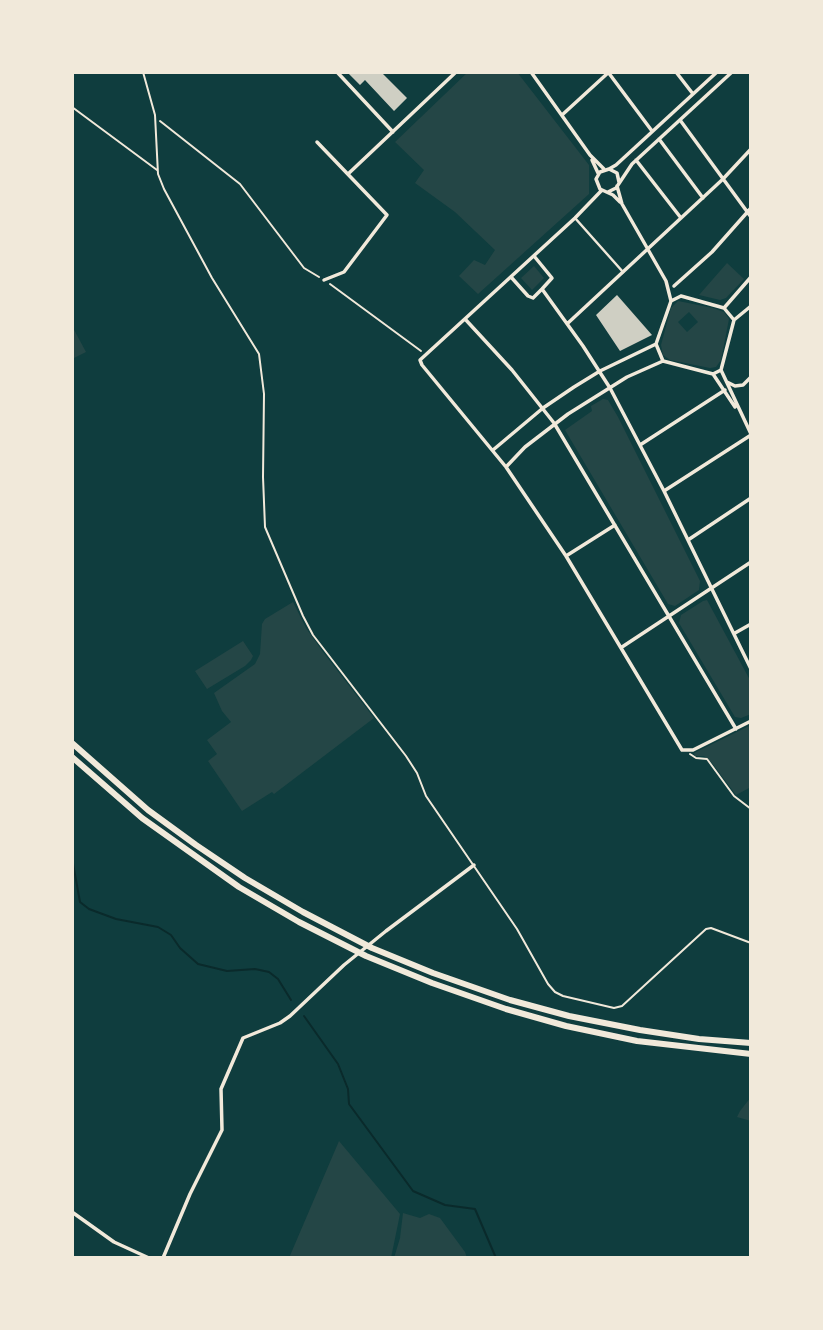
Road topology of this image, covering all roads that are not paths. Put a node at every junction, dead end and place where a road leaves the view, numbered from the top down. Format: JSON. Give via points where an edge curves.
{"nodes":[{"id":1,"x":143,"y":72,"type":"edge"},
{"id":2,"x":337,"y":72,"type":"edge"},
{"id":3,"x":456,"y":72,"type":"edge"},
{"id":4,"x":531,"y":72,"type":"edge"},
{"id":5,"x":609,"y":72,"type":"edge"},
{"id":6,"x":676,"y":72,"type":"edge"},
{"id":7,"x":717,"y":72,"type":"edge"},
{"id":8,"x":732,"y":72,"type":"edge"},
{"id":9,"x":693,"y":94,"type":"junction"},
{"id":10,"x":72,"y":107,"type":"edge"},
{"id":11,"x":562,"y":115,"type":"junction"},
{"id":12,"x":680,"y":120,"type":"junction"},
{"id":13,"x":652,"y":131,"type":"junction"},
{"id":14,"x":393,"y":132,"type":"junction"},
{"id":15,"x":659,"y":139,"type":"junction"},
{"id":16,"x":317,"y":142,"type":"dead end"},
{"id":17,"x":751,"y":149,"type":"edge"},
{"id":18,"x":590,"y":155,"type":"junction"},
{"id":19,"x":636,"y":160,"type":"junction"},
{"id":20,"x":607,"y":169,"type":"junction"},
{"id":21,"x":158,"y":170,"type":"junction"},
{"id":22,"x":598,"y":173,"type":"junction"},
{"id":23,"x":348,"y":174,"type":"junction"},
{"id":24,"x":723,"y":180,"type":"junction"},
{"id":25,"x":618,"y":184,"type":"junction"},
{"id":26,"x":602,"y":190,"type":"junction"},
{"id":27,"x":608,"y":192,"type":"junction"},
{"id":28,"x":703,"y":198,"type":"junction"},
{"id":29,"x":622,"y":204,"type":"junction"},
{"id":30,"x":750,"y":210,"type":"edge"},
{"id":31,"x":751,"y":217,"type":"edge"},
{"id":32,"x":575,"y":218,"type":"junction"},
{"id":33,"x":681,"y":218,"type":"junction"},
{"id":34,"x":648,"y":250,"type":"junction"},
{"id":35,"x":534,"y":256,"type":"junction"},
{"id":36,"x":623,"y":272,"type":"junction"},
{"id":37,"x":751,"y":276,"type":"edge"},
{"id":38,"x":511,"y":277,"type":"junction"},
{"id":39,"x":324,"y":280,"type":"road end"},
{"id":40,"x":666,"y":281,"type":"junction"},
{"id":41,"x":674,"y":286,"type":"junction"},
{"id":42,"x":542,"y":289,"type":"junction"},
{"id":43,"x":681,"y":296,"type":"junction"},
{"id":44,"x":671,"y":301,"type":"junction"},
{"id":45,"x":751,"y":306,"type":"edge"},
{"id":46,"x":724,"y":308,"type":"junction"},
{"id":47,"x":465,"y":319,"type":"junction"},
{"id":48,"x":734,"y":320,"type":"junction"},
{"id":49,"x":567,"y":323,"type":"junction"},
{"id":50,"x":656,"y":344,"type":"junction"},
{"id":51,"x":663,"y":361,"type":"junction"},
{"id":52,"x":721,"y":370,"type":"junction"},
{"id":53,"x":600,"y":371,"type":"junction"},
{"id":54,"x":713,"y":374,"type":"junction"},
{"id":55,"x":751,"y":377,"type":"edge"},
{"id":56,"x":726,"y":382,"type":"junction"},
{"id":57,"x":610,"y":388,"type":"junction"},
{"id":58,"x":724,"y":390,"type":"junction"},
{"id":59,"x":543,"y":408,"type":"junction"},
{"id":60,"x":742,"y":416,"type":"junction"},
{"id":61,"x":555,"y":424,"type":"junction"},
{"id":62,"x":751,"y":435,"type":"edge"},
{"id":63,"x":640,"y":444,"type":"junction"},
{"id":64,"x":493,"y":450,"type":"junction"},
{"id":65,"x":506,"y":467,"type":"junction"},
{"id":66,"x":664,"y":491,"type":"junction"},
{"id":67,"x":751,"y":498,"type":"edge"},
{"id":68,"x":615,"y":525,"type":"junction"},
{"id":69,"x":688,"y":540,"type":"junction"},
{"id":70,"x":566,"y":556,"type":"junction"},
{"id":71,"x":751,"y":562,"type":"edge"},
{"id":72,"x":712,"y":589,"type":"junction"},
{"id":73,"x":669,"y":617,"type":"junction"},
{"id":74,"x":751,"y":624,"type":"edge"},
{"id":75,"x":734,"y":633,"type":"junction"},
{"id":76,"x":622,"y":647,"type":"junction"},
{"id":77,"x":749,"y":658,"type":"edge"},
{"id":78,"x":751,"y":669,"type":"edge"},
{"id":79,"x":751,"y":721,"type":"edge"},
{"id":80,"x":736,"y":729,"type":"junction"},
{"id":81,"x":72,"y":743,"type":"edge"},
{"id":82,"x":72,"y":757,"type":"edge"},
{"id":83,"x":474,"y":866,"type":"junction"},
{"id":84,"x":751,"y":943,"type":"edge"},
{"id":85,"x":751,"y":1043,"type":"edge"},
{"id":86,"x":751,"y":1054,"type":"edge"},
{"id":87,"x":72,"y":1212,"type":"edge"},
{"id":88,"x":149,"y":1258,"type":"edge"},
{"id":89,"x":163,"y":1258,"type":"edge"}],
"edges":[{"from":1,"to":21,"type":"lane","via":[[155,116]]},
{"from":2,"to":14,"type":"street"},
{"from":3,"to":14,"type":"street"},
{"from":4,"to":11,"type":"street"},
{"from":5,"to":11,"type":"street"},
{"from":5,"to":13,"type":"street"},
{"from":6,"to":9,"type":"street"},
{"from":7,"to":9,"type":"street"},
{"from":8,"to":12,"type":"street"},
{"from":9,"to":13,"type":"street"},
{"from":10,"to":21,"type":"lane"},
{"from":11,"to":18,"type":"street"},
{"from":12,"to":15,"type":"street"},
{"from":12,"to":24,"type":"street"},
{"from":13,"to":20,"type":"street"},
{"from":14,"to":23,"type":"street"},
{"from":15,"to":19,"type":"street"},
{"from":15,"to":28,"type":"street"},
{"from":16,"to":23,"type":"street"},
{"from":17,"to":24,"type":"street"},
{"from":18,"to":20,"type":"street"},
{"from":18,"to":22,"type":"street"},
{"from":19,"to":25,"type":"street"},
{"from":19,"to":33,"type":"street"},
{"from":20,"to":22,"type":"street"},
{"from":20,"to":25,"type":"street","via":[[617,173]]},
{"from":21,"to":83,"type":"lane","via":[[212,278],[259,354],[264,394],[265,527],[303,616],[417,773],[426,796]]},
{"from":22,"to":26,"type":"street","via":[[596,182]]},
{"from":23,"to":39,"type":"street","via":[[387,215],[344,272]]},
{"from":24,"to":28,"type":"street"},
{"from":24,"to":30,"type":"street"},
{"from":25,"to":27,"type":"street"},
{"from":25,"to":29,"type":"street"},
{"from":26,"to":27,"type":"street"},
{"from":26,"to":32,"type":"street"},
{"from":27,"to":29,"type":"street"},
{"from":28,"to":33,"type":"street"},
{"from":29,"to":34,"type":"street"},
{"from":30,"to":31,"type":"street"},
{"from":30,"to":41,"type":"street"},
{"from":32,"to":35,"type":"street"},
{"from":32,"to":36,"type":"street"},
{"from":33,"to":34,"type":"street"},
{"from":34,"to":36,"type":"street"},
{"from":34,"to":40,"type":"street"},
{"from":35,"to":38,"type":"street"},
{"from":35,"to":42,"type":"street","via":[[552,278]]},
{"from":36,"to":49,"type":"street"},
{"from":37,"to":46,"type":"street"},
{"from":38,"to":42,"type":"street","via":[[533,298]]},
{"from":38,"to":47,"type":"street"},
{"from":40,"to":41,"type":"street"},
{"from":40,"to":44,"type":"street"},
{"from":41,"to":43,"type":"street"},
{"from":42,"to":49,"type":"street"},
{"from":43,"to":44,"type":"street"},
{"from":43,"to":46,"type":"street"},
{"from":44,"to":50,"type":"street"},
{"from":45,"to":48,"type":"street"},
{"from":46,"to":48,"type":"street"},
{"from":47,"to":59,"type":"street"},
{"from":47,"to":64,"type":"street","via":[[420,360]]},
{"from":48,"to":52,"type":"street"},
{"from":49,"to":53,"type":"street"},
{"from":50,"to":51,"type":"street"},
{"from":50,"to":53,"type":"street"},
{"from":51,"to":54,"type":"street"},
{"from":51,"to":57,"type":"street"},
{"from":52,"to":54,"type":"street"},
{"from":52,"to":56,"type":"street"},
{"from":53,"to":57,"type":"street"},
{"from":53,"to":59,"type":"street"},
{"from":54,"to":58,"type":"street"},
{"from":55,"to":56,"type":"street","via":[[743,385]]},
{"from":56,"to":60,"type":"street"},
{"from":57,"to":61,"type":"street"},
{"from":57,"to":63,"type":"street"},
{"from":58,"to":60,"type":"street"},
{"from":58,"to":63,"type":"street"},
{"from":59,"to":61,"type":"street"},
{"from":59,"to":64,"type":"street"},
{"from":60,"to":62,"type":"street"},
{"from":61,"to":65,"type":"street"},
{"from":61,"to":68,"type":"street"},
{"from":62,"to":66,"type":"street"},
{"from":63,"to":66,"type":"street"},
{"from":64,"to":65,"type":"street"},
{"from":65,"to":70,"type":"street"},
{"from":66,"to":69,"type":"street"},
{"from":67,"to":69,"type":"street"},
{"from":68,"to":70,"type":"street"},
{"from":68,"to":73,"type":"street"},
{"from":69,"to":72,"type":"street"},
{"from":70,"to":76,"type":"street"},
{"from":71,"to":72,"type":"street"},
{"from":72,"to":73,"type":"street"},
{"from":72,"to":75,"type":"street"},
{"from":73,"to":76,"type":"street"},
{"from":73,"to":80,"type":"street"},
{"from":74,"to":75,"type":"street"},
{"from":75,"to":77,"type":"street"},
{"from":76,"to":80,"type":"street","via":[[678,744],[687,751]]},
{"from":77,"to":78,"type":"street"},
{"from":79,"to":80,"type":"street"},
{"from":81,"to":85,"type":"highway","via":[[148,810],[244,878],[372,948],[510,1000],[569,1016],[699,1039]]},
{"from":82,"to":86,"type":"highway","via":[[191,855],[287,915],[366,956],[506,1009],[566,1026]]},
{"from":83,"to":84,"type":"lane","via":[[548,984],[564,996],[622,1006],[706,929]]},
{"from":83,"to":89,"type":"street","via":[[344,965],[290,1016],[243,1038],[221,1089],[222,1129]]},
{"from":87,"to":88,"type":"street","via":[[114,1242]]}]}
